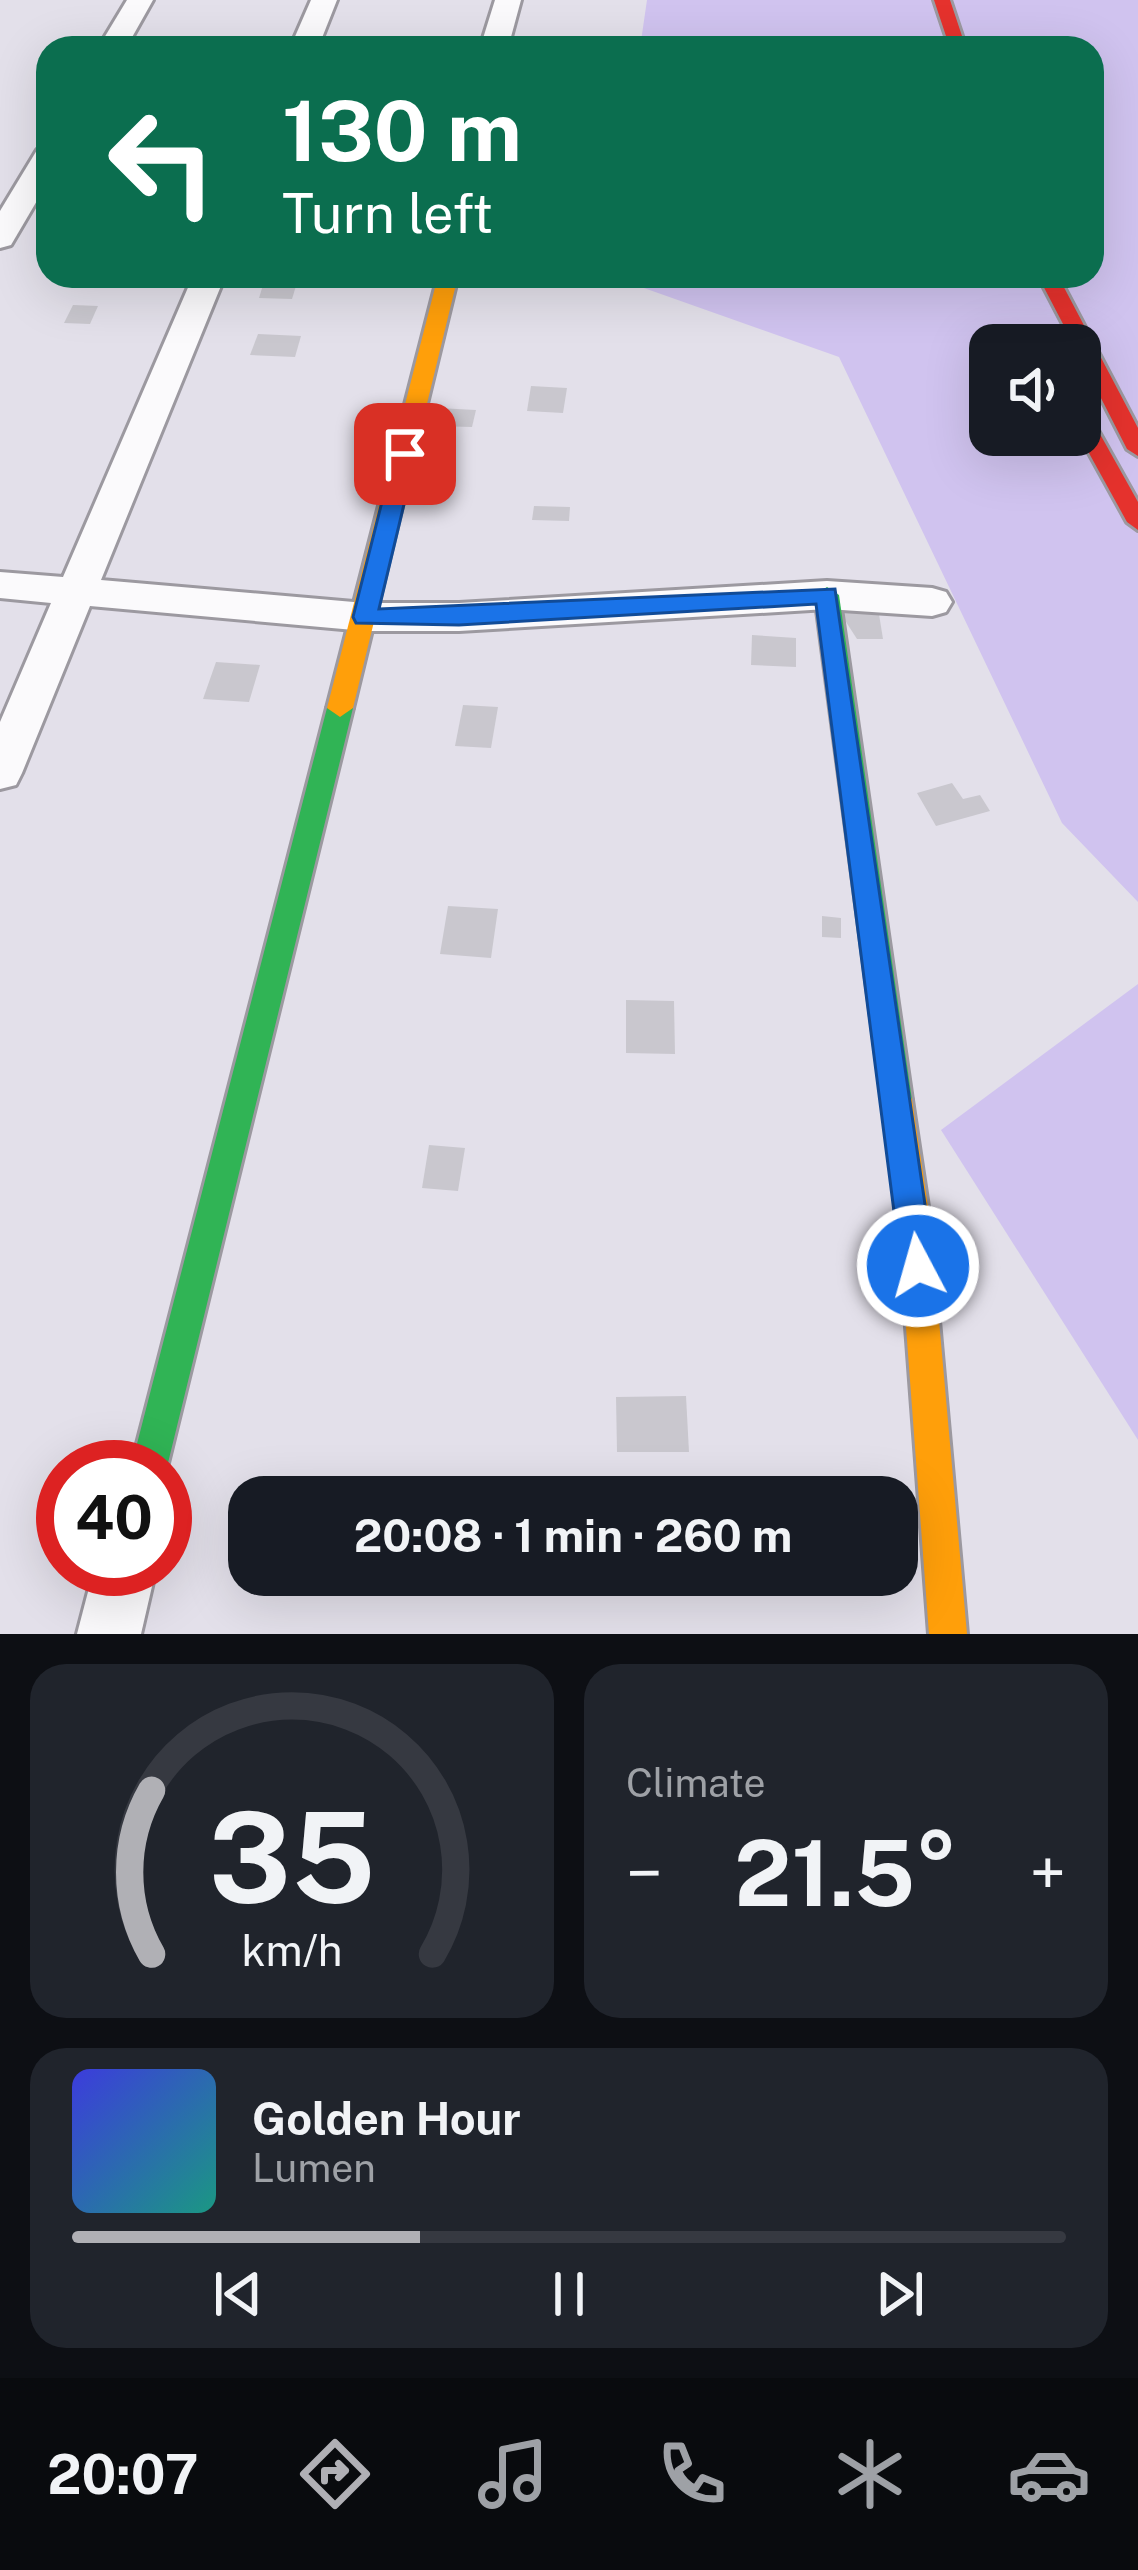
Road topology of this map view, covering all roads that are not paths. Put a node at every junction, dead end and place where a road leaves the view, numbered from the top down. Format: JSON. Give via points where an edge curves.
{"nodes":[{"id":1,"x":140,"y":0,"type":"edge"},
{"id":2,"x":324,"y":0,"type":"edge"},
{"id":3,"x":508,"y":0,"type":"edge"},
{"id":4,"x":942,"y":0,"type":"edge"},
{"id":5,"x":119,"y":36,"type":"edge"},
{"id":6,"x":309,"y":36,"type":"edge"},
{"id":7,"x":498,"y":36,"type":"edge"},
{"id":8,"x":954,"y":36,"type":"edge"},
{"id":9,"x":36,"y":176,"type":"edge"},
{"id":10,"x":0,"y":238,"type":"edge"},
{"id":11,"x":204,"y":288,"type":"edge"},
{"id":12,"x":445,"y":288,"type":"edge"},
{"id":13,"x":1054,"y":288,"type":"edge"},
{"id":14,"x":1138,"y":449,"type":"edge"},
{"id":15,"x":1101,"y":456,"type":"edge"},
{"id":16,"x":1138,"y":522,"type":"edge"},
{"id":17,"x":0,"y":585,"type":"edge"},
{"id":18,"x":75,"y":594,"type":"junction"},
{"id":19,"x":826,"y":595,"type":"junction"},
{"id":20,"x":932,"y":602,"type":"dead end"},
{"id":21,"x":365,"y":617,"type":"junction"},
{"id":22,"x":0,"y":773,"type":"edge"},
{"id":23,"x":155,"y":1440,"type":"edge"},
{"id":24,"x":118,"y":1596,"type":"edge"},
{"id":25,"x":109,"y":1634,"type":"edge"},
{"id":26,"x":948,"y":1634,"type":"edge"}],
"edges":[{"from":1,"to":5,"type":"street"},
{"from":2,"to":6,"type":"street"},
{"from":3,"to":7,"type":"street"},
{"from":4,"to":8,"type":"main road"},
{"from":9,"to":10,"type":"street"},
{"from":11,"to":18,"type":"street"},
{"from":12,"to":21,"type":"main road"},
{"from":13,"to":14,"type":"main road"},
{"from":15,"to":16,"type":"main road"},
{"from":17,"to":18,"type":"street"},
{"from":18,"to":21,"type":"street"},
{"from":18,"to":22,"type":"street"},
{"from":19,"to":20,"type":"street"},
{"from":19,"to":21,"type":"street"},
{"from":19,"to":26,"type":"main road","via":[[914,1220]]},
{"from":21,"to":23,"type":"main road"},
{"from":24,"to":25,"type":"street"}]}
